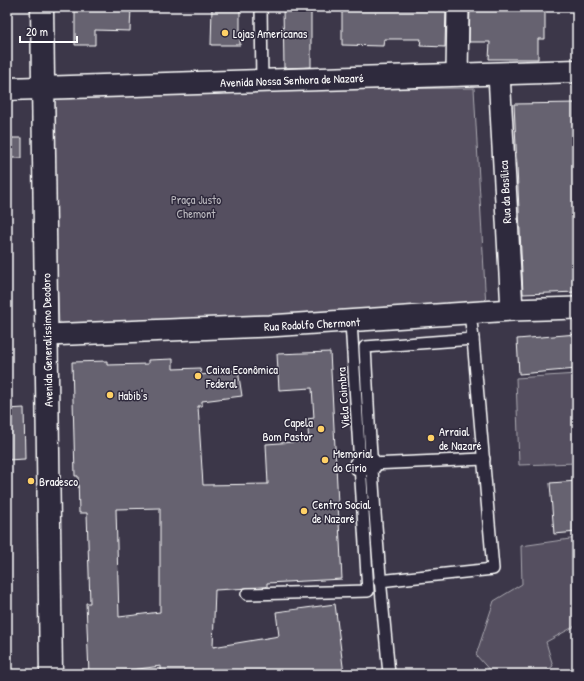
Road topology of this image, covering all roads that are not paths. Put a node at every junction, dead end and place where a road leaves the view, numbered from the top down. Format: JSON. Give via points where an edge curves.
{"nodes":[{"id":1,"x":42,"y":7,"type":"edge"},
{"id":2,"x":262,"y":7,"type":"edge"},
{"id":3,"x":458,"y":7,"type":"edge"},
{"id":4,"x":577,"y":71,"type":"edge"},
{"id":5,"x":457,"y":74,"type":"junction"},
{"id":6,"x":499,"y":74,"type":"junction"},
{"id":7,"x":262,"y":82,"type":"junction"},
{"id":8,"x":43,"y":87,"type":"junction"},
{"id":9,"x":7,"y":88,"type":"edge"},
{"id":10,"x":577,"y":308,"type":"edge"},
{"id":11,"x":512,"y":310,"type":"junction"},
{"id":12,"x":470,"y":313,"type":"junction"},
{"id":13,"x":351,"y":322,"type":"junction"},
{"id":14,"x":47,"y":335,"type":"junction"},
{"id":15,"x":473,"y":338,"type":"junction"},
{"id":16,"x":484,"y":458,"type":"junction"},
{"id":17,"x":365,"y":464,"type":"junction"},
{"id":18,"x":379,"y":581,"type":"junction"},
{"id":19,"x":247,"y":594,"type":"dead end"},
{"id":20,"x":51,"y":674,"type":"edge"},
{"id":21,"x":389,"y":674,"type":"edge"}],
"edges":[{"from":1,"to":8,"type":"street","name":"Avenida Generalíssimo Deodoro"},
{"from":2,"to":7,"type":"lane"},
{"from":3,"to":5,"type":"street"},
{"from":4,"to":6,"type":"street","name":"Avenida Nossa Senhora de Nazaré"},
{"from":5,"to":6,"type":"street","name":"Avenida Nossa Senhora de Nazaré"},
{"from":5,"to":7,"type":"street","name":"Avenida Nossa Senhora de Nazaré"},
{"from":6,"to":11,"type":"street","name":"Rua da Basílica"},
{"from":7,"to":8,"type":"street","name":"Avenida Nossa Senhora de Nazaré"},
{"from":8,"to":9,"type":"street","name":"Avenida Nossa Senhora de Nazaré"},
{"from":8,"to":14,"type":"street","name":"Avenida Generalíssimo Deodoro"},
{"from":10,"to":11,"type":"street","name":"Rua Rodolfo Chermont"},
{"from":11,"to":12,"type":"street","name":"Rua Rodolfo Chermont"},
{"from":12,"to":13,"type":"street","name":"Rua Rodolfo Chermont"},
{"from":12,"to":15,"type":"lane"},
{"from":13,"to":14,"type":"street","name":"Rua Rodolfo Chermont"},
{"from":13,"to":17,"type":"lane","name":"Viela Coimbra"},
{"from":14,"to":20,"type":"street","name":"Avenida Generalíssimo Deodoro"},
{"from":15,"to":16,"type":"lane"},
{"from":15,"to":17,"type":"lane","via":[[365,347]]},
{"from":16,"to":17,"type":"lane"},
{"from":16,"to":18,"type":"lane","via":[[493,569]]},
{"from":17,"to":18,"type":"lane"},
{"from":17,"to":19,"type":"lane","name":"Viela Coimbra","via":[[368,591]]},
{"from":18,"to":21,"type":"lane"}]}
